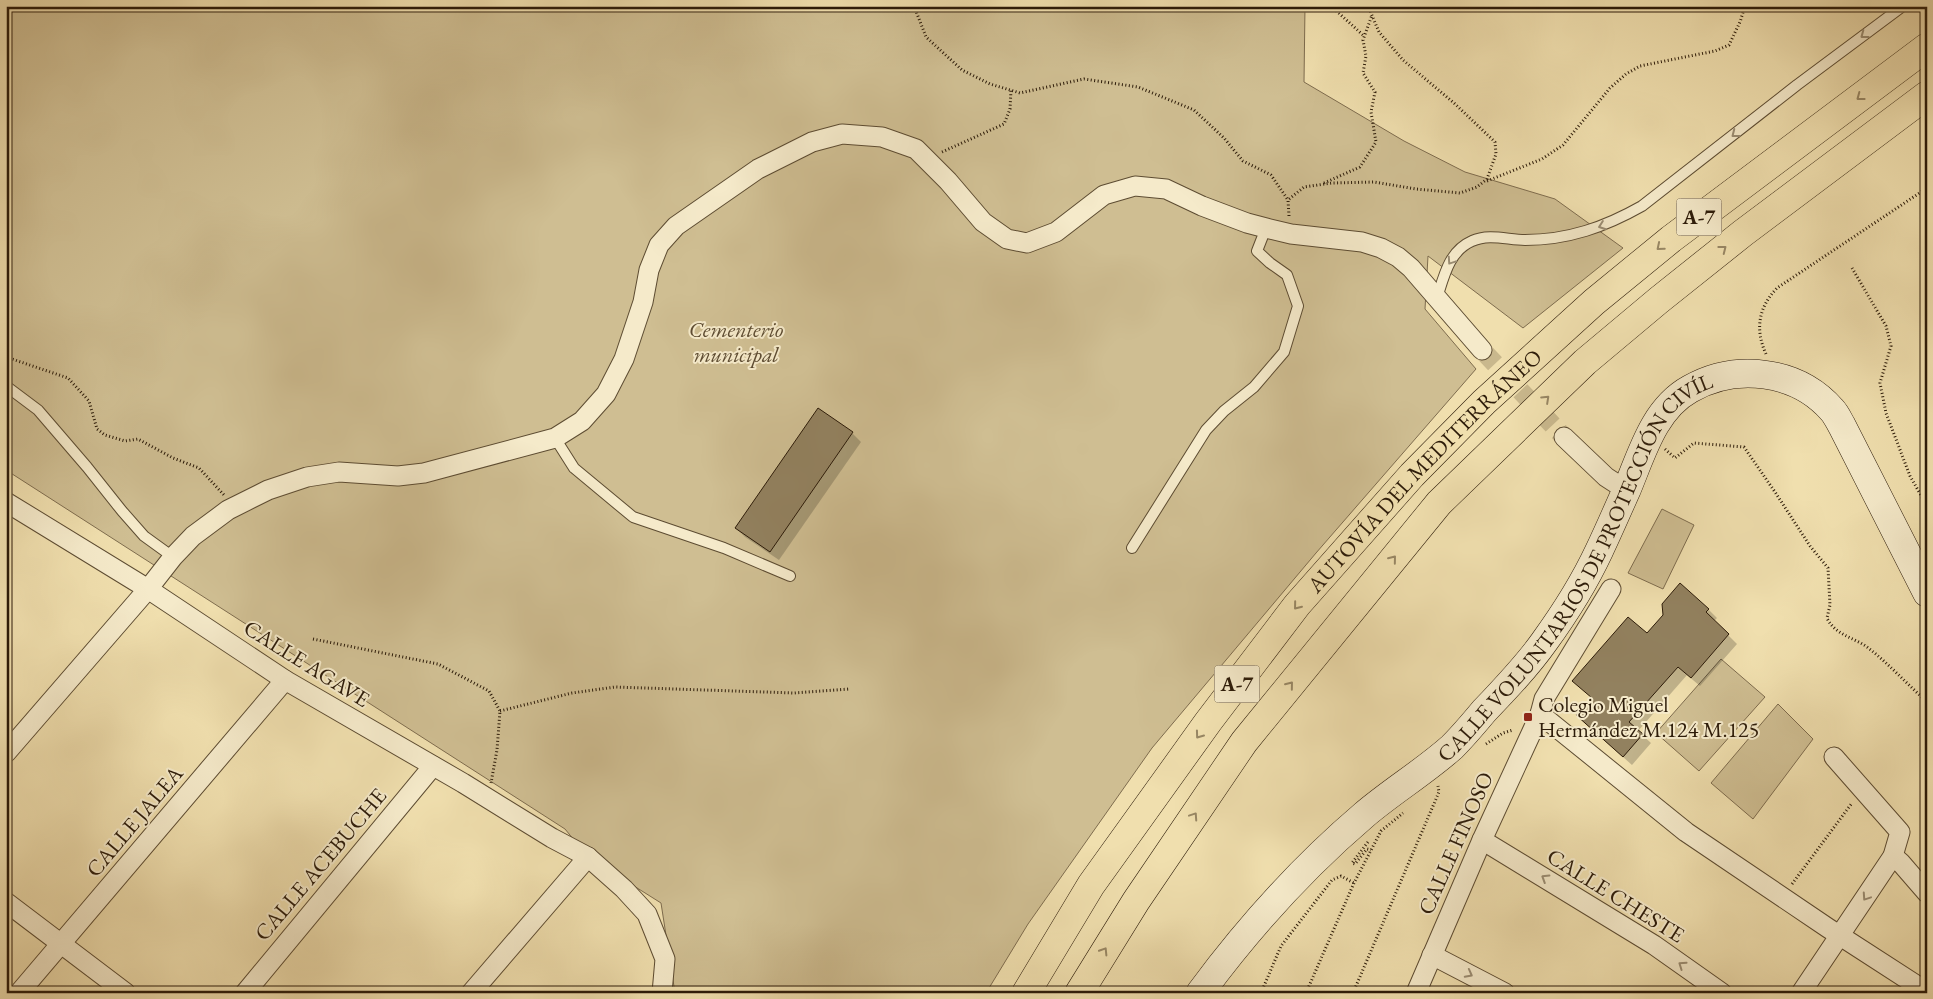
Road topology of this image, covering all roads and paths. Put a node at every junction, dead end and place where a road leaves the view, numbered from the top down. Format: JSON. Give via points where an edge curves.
{"nodes":[{"id":1,"x":914,"y":6,"type":"edge"},
{"id":2,"x":1332,"y":6,"type":"edge"},
{"id":3,"x":1368,"y":6,"type":"edge"},
{"id":4,"x":1745,"y":6,"type":"edge"},
{"id":5,"x":1903,"y":6,"type":"edge"},
{"id":6,"x":1372,"y":15,"type":"junction"},
{"id":7,"x":1364,"y":36,"type":"junction"},
{"id":8,"x":1927,"y":47,"type":"edge"},
{"id":9,"x":1012,"y":90,"type":"junction"},
{"id":10,"x":1927,"y":95,"type":"edge"},
{"id":11,"x":926,"y":159,"type":"junction"},
{"id":12,"x":1482,"y":183,"type":"junction"},
{"id":13,"x":1321,"y":184,"type":"junction"},
{"id":14,"x":1927,"y":188,"type":"edge"},
{"id":15,"x":1288,"y":200,"type":"junction"},
{"id":16,"x":1266,"y":228,"type":"junction"},
{"id":17,"x":1291,"y":234,"type":"junction"},
{"id":18,"x":1852,"y":268,"type":"dead end"},
{"id":19,"x":1437,"y":298,"type":"junction"},
{"id":20,"x":1482,"y":350,"type":"tunnel mouth"},
{"id":21,"x":6,"y":357,"type":"edge"},
{"id":22,"x":1784,"y":379,"type":"junction"},
{"id":23,"x":6,"y":386,"type":"edge"},
{"id":24,"x":1564,"y":436,"type":"tunnel mouth"},
{"id":25,"x":555,"y":438,"type":"junction"},
{"id":26,"x":1660,"y":444,"type":"dead end"},
{"id":27,"x":1626,"y":490,"type":"junction"},
{"id":28,"x":6,"y":502,"type":"edge"},
{"id":29,"x":1927,"y":506,"type":"edge"},
{"id":30,"x":234,"y":507,"type":"junction"},
{"id":31,"x":1132,"y":548,"type":"dead end"},
{"id":32,"x":173,"y":557,"type":"junction"},
{"id":33,"x":790,"y":576,"type":"dead end"},
{"id":34,"x":148,"y":589,"type":"junction"},
{"id":35,"x":1611,"y":590,"type":"dead end"},
{"id":36,"x":1927,"y":593,"type":"edge"},
{"id":37,"x":313,"y":639,"type":"dead end"},
{"id":38,"x":285,"y":680,"type":"junction"},
{"id":39,"x":849,"y":689,"type":"dead end"},
{"id":40,"x":1542,"y":706,"type":"junction"},
{"id":41,"x":500,"y":711,"type":"junction"},
{"id":42,"x":1927,"y":716,"type":"edge"},
{"id":43,"x":6,"y":753,"type":"edge"},
{"id":44,"x":1834,"y":757,"type":"dead end"},
{"id":45,"x":433,"y":766,"type":"junction"},
{"id":46,"x":1438,"y":784,"type":"dead end"},
{"id":47,"x":1863,"y":789,"type":"junction"},
{"id":48,"x":488,"y":798,"type":"junction"},
{"id":49,"x":1380,"y":832,"type":"dead end"},
{"id":50,"x":1482,"y":840,"type":"junction"},
{"id":51,"x":1893,"y":856,"type":"junction"},
{"id":52,"x":588,"y":857,"type":"junction"},
{"id":53,"x":1354,"y":883,"type":"junction"},
{"id":54,"x":1091,"y":885,"type":"junction"},
{"id":55,"x":1790,"y":886,"type":"dead end"},
{"id":56,"x":1927,"y":892,"type":"edge"},
{"id":57,"x":6,"y":902,"type":"edge"},
{"id":58,"x":1839,"y":936,"type":"junction"},
{"id":59,"x":61,"y":944,"type":"junction"},
{"id":60,"x":1432,"y":954,"type":"junction"},
{"id":61,"x":1927,"y":992,"type":"edge"},
{"id":62,"x":19,"y":993,"type":"edge"},
{"id":63,"x":126,"y":993,"type":"edge"},
{"id":64,"x":245,"y":993,"type":"edge"},
{"id":65,"x":471,"y":993,"type":"edge"},
{"id":66,"x":662,"y":993,"type":"edge"},
{"id":67,"x":1007,"y":993,"type":"edge"},
{"id":68,"x":1026,"y":993,"type":"edge"},
{"id":69,"x":1079,"y":993,"type":"edge"},
{"id":70,"x":1200,"y":993,"type":"edge"},
{"id":71,"x":1261,"y":993,"type":"edge"},
{"id":72,"x":1306,"y":993,"type":"edge"},
{"id":73,"x":1353,"y":993,"type":"edge"},
{"id":74,"x":1416,"y":993,"type":"edge"},
{"id":75,"x":1505,"y":993,"type":"edge"},
{"id":76,"x":1722,"y":993,"type":"edge"},
{"id":77,"x":1801,"y":993,"type":"edge"}],
"edges":[{"from":1,"to":9,"type":"path","via":[[926,37],[962,70],[990,84]]},
{"from":2,"to":7,"type":"path"},
{"from":3,"to":6,"type":"path"},
{"from":4,"to":12,"type":"path","via":[[1729,45],[1715,52],[1640,66],[1610,88],[1563,145],[1542,159]]},
{"from":5,"to":19,"type":"lane","one_way":true,"via":[[1642,206],[1581,234],[1471,241],[1449,263]]},
{"from":6,"to":7,"type":"path"},
{"from":6,"to":12,"type":"path","via":[[1379,32],[1403,60],[1495,142],[1496,154],[1487,179]]},
{"from":7,"to":13,"type":"path","via":[[1366,56],[1363,73],[1374,92],[1371,112],[1376,142],[1360,166]]},
{"from":8,"to":54,"type":"highway","name":"AUTOVÍA DEL MEDITERRÁNEO","number":"A-7","one_way":true,"via":[[1671,239],[1587,308],[1484,402],[1412,475],[1297,605]]},
{"from":9,"to":11,"type":"path","via":[[1004,124]]},
{"from":9,"to":15,"type":"path","via":[[1020,93],[1084,79],[1138,87],[1194,110],[1243,161],[1271,175]]},
{"from":69,"to":10,"type":"highway","name":"AUTOVÍA DEL MEDITERRÁNEO","number":"A-7","one_way":true,"via":[[1136,901],[1244,742],[1439,503],[1585,362],[1659,300]]},
{"from":11,"to":16,"type":"street","via":[[984,222],[1007,240],[1027,243],[1056,232],[1104,195],[1135,186],[1166,190]]},
{"from":11,"to":25,"type":"street","via":[[916,150],[882,137],[842,134],[812,142],[758,168],[676,226],[656,253],[624,359],[606,394],[582,421]]},
{"from":12,"to":13,"type":"path","via":[[1460,193],[1374,182]]},
{"from":13,"to":15,"type":"path","via":[[1304,187]]},
{"from":14,"to":22,"type":"path","via":[[1784,283],[1768,297],[1759,320],[1760,336],[1768,358]]},
{"from":15,"to":17,"type":"path"},
{"from":16,"to":17,"type":"street"},
{"from":16,"to":31,"type":"lane","via":[[1257,251],[1287,275],[1298,306],[1284,352],[1254,388],[1206,430]]},
{"from":17,"to":19,"type":"street","via":[[1362,242],[1382,248],[1411,268]]},
{"from":18,"to":29,"type":"path","via":[[1886,326],[1891,346],[1880,382],[1886,413],[1910,476]]},
{"from":19,"to":20,"type":"street"},
{"from":21,"to":30,"type":"path","via":[[68,378],[89,401],[97,429],[125,441],[138,439],[199,468]]},
{"from":22,"to":27,"type":"street","name":"CALLE VOLUNTARIOS DE PROTECCIÓN CIVÍL","via":[[1761,373],[1723,375],[1675,399],[1651,433]]},
{"from":22,"to":36,"type":"street","name":"CALLE VOLUNTARIOS DE PROTECCIÓN CIVÍL","via":[[1806,389],[1832,410]]},
{"from":23,"to":32,"type":"lane","via":[[38,410],[144,536]]},
{"from":24,"to":27,"type":"street","via":[[1606,478]]},
{"from":25,"to":30,"type":"street","via":[[424,473],[398,476],[339,472],[307,477],[268,490]]},
{"from":25,"to":33,"type":"lane","via":[[574,468],[633,517],[724,548]]},
{"from":26,"to":42,"type":"path","via":[[1675,458],[1694,443],[1744,447],[1828,568],[1830,605],[1827,618],[1830,624],[1846,637],[1866,646],[1924,700]]},
{"from":27,"to":70,"type":"street","name":"CALLE VOLUNTARIOS DE PROTECCIÓN CIVÍL","via":[[1579,589],[1543,644],[1452,747],[1364,815],[1303,872],[1231,951]]},
{"from":28,"to":34,"type":"street","name":"CALLE AGAVE"},
{"from":30,"to":32,"type":"street","via":[[193,536]]},
{"from":32,"to":34,"type":"street"},
{"from":34,"to":38,"type":"street","name":"CALLE AGAVE"},
{"from":34,"to":43,"type":"street"},
{"from":35,"to":40,"type":"street","name":"CALLE FINOSO"},
{"from":37,"to":41,"type":"path","via":[[438,664],[489,691]]},
{"from":38,"to":45,"type":"street","name":"CALLE AGAVE"},
{"from":38,"to":59,"type":"street","name":"CALLE JALEA"},
{"from":39,"to":41,"type":"path","via":[[794,693],[615,687],[572,693]]},
{"from":40,"to":50,"type":"street","name":"CALLE FINOSO"},
{"from":40,"to":58,"type":"street","via":[[1686,832]]},
{"from":41,"to":48,"type":"path","via":[[498,750]]},
{"from":44,"to":47,"type":"street"},
{"from":45,"to":48,"type":"street","name":"CALLE AGAVE"},
{"from":45,"to":64,"type":"street","name":"CALLE ACEBUCHE"},
{"from":46,"to":73,"type":"path","via":[[1438,792]]},
{"from":47,"to":51,"type":"street","via":[[1900,832]]},
{"from":47,"to":55,"type":"path"},
{"from":48,"to":52,"type":"street","name":"CALLE AGAVE"},
{"from":49,"to":53,"type":"path"},
{"from":50,"to":60,"type":"street","name":"CALLE FINOSO"},
{"from":76,"to":50,"type":"street","name":"CALLE CHESTE","one_way":true,"via":[[1654,946]]},
{"from":51,"to":56,"type":"street"},
{"from":51,"to":58,"type":"street","one_way":true},
{"from":52,"to":65,"type":"street"},
{"from":52,"to":66,"type":"street","name":"CALLE AGAVE","via":[[647,914],[665,959]]},
{"from":53,"to":71,"type":"path","via":[[1340,876],[1332,880],[1281,946]]},
{"from":53,"to":72,"type":"path"},
{"from":54,"to":67,"type":"highway"},
{"from":54,"to":68,"type":"highway","name":"AUTOVÍA DEL MEDITERRÁNEO","number":"A-7"},
{"from":57,"to":59,"type":"street"},
{"from":58,"to":61,"type":"street"},
{"from":58,"to":77,"type":"street"},
{"from":59,"to":62,"type":"street","name":"CALLE JALEA"},
{"from":59,"to":63,"type":"street"},
{"from":60,"to":74,"type":"street","name":"CALLE FINOSO"},
{"from":60,"to":75,"type":"street","one_way":true}]}
